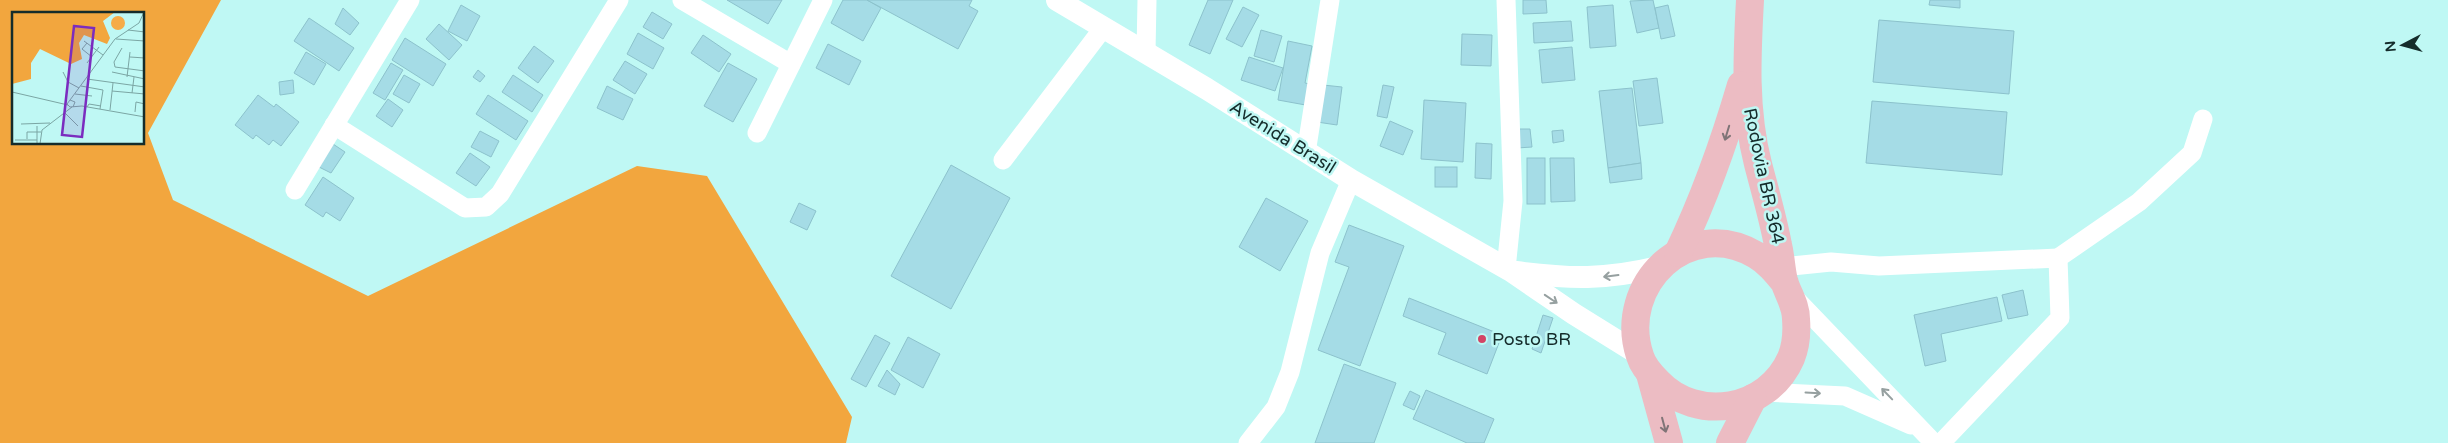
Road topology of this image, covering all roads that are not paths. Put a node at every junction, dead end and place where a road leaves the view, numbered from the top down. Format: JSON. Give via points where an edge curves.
{"nodes":[{"id":1,"x":410,"y":0,"type":"edge"},
{"id":2,"x":618,"y":0,"type":"edge"},
{"id":3,"x":682,"y":0,"type":"edge"},
{"id":4,"x":823,"y":0,"type":"edge"},
{"id":5,"x":1057,"y":0,"type":"edge"},
{"id":6,"x":1147,"y":0,"type":"edge"},
{"id":7,"x":1330,"y":0,"type":"edge"},
{"id":8,"x":1506,"y":0,"type":"edge"},
{"id":9,"x":1750,"y":0,"type":"edge"},
{"id":10,"x":1104,"y":28,"type":"junction"},
{"id":11,"x":1146,"y":52,"type":"junction"},
{"id":12,"x":791,"y":64,"type":"junction"},
{"id":13,"x":1746,"y":70,"type":"junction"},
{"id":14,"x":2203,"y":119,"type":"dead end"},
{"id":15,"x":334,"y":125,"type":"junction"},
{"id":16,"x":757,"y":133,"type":"dead end"},
{"id":17,"x":1306,"y":153,"type":"junction"},
{"id":18,"x":1004,"y":160,"type":"dead end"},
{"id":19,"x":1351,"y":180,"type":"junction"},
{"id":20,"x":294,"y":190,"type":"dead end"},
{"id":21,"x":2058,"y":258,"type":"junction"},
{"id":22,"x":1668,"y":260,"type":"junction"},
{"id":23,"x":1509,"y":270,"type":"junction"},
{"id":24,"x":1786,"y":281,"type":"junction"},
{"id":25,"x":1645,"y":365,"type":"junction"},
{"id":26,"x":1759,"y":395,"type":"junction"},
{"id":27,"x":1921,"y":429,"type":"junction"},
{"id":28,"x":1248,"y":443,"type":"edge"},
{"id":29,"x":1669,"y":443,"type":"edge"},
{"id":30,"x":1730,"y":443,"type":"edge"},
{"id":31,"x":1934,"y":443,"type":"edge"},
{"id":32,"x":1941,"y":443,"type":"edge"}],
"edges":[{"from":1,"to":15,"type":"street"},
{"from":2,"to":15,"type":"street","via":[[500,194],[486,207],[465,208]]},
{"from":3,"to":12,"type":"street"},
{"from":4,"to":12,"type":"street"},
{"from":5,"to":10,"type":"street","name":"Avenida Brasil"},
{"from":6,"to":11,"type":"street"},
{"from":7,"to":17,"type":"street"},
{"from":8,"to":23,"type":"street","via":[[1513,181]]},
{"from":9,"to":13,"type":"main road","name":"Rodovia BR 364"},
{"from":10,"to":11,"type":"street","name":"Avenida Brasil"},
{"from":10,"to":18,"type":"street"},
{"from":11,"to":17,"type":"street","name":"Avenida Brasil"},
{"from":12,"to":16,"type":"street"},
{"from":13,"to":22,"type":"main road","name":"Rodovia BR 364","one_way":true,"via":[[1724,145],[1700,207]]},
{"from":13,"to":24,"type":"main road","name":"Rodovia BR 364","via":[[1750,126]]},
{"from":14,"to":21,"type":"street","via":[[2192,153],[2139,202]]},
{"from":15,"to":20,"type":"street"},
{"from":17,"to":19,"type":"street","name":"Avenida Brasil"},
{"from":19,"to":23,"type":"street","name":"Avenida Brasil"},
{"from":19,"to":28,"type":"street","via":[[1320,253],[1290,372],[1280,399]]},
{"from":21,"to":24,"type":"street","via":[[1879,266],[1831,262]]},
{"from":21,"to":32,"type":"street","via":[[2060,318]]},
{"from":22,"to":23,"type":"street","name":"Avenida Brasil","one_way":true,"via":[[1598,278],[1570,278]]},
{"from":22,"to":24,"type":"main road","name":"Rodovia BR 364","via":[[1697,246],[1737,247],[1756,254]]},
{"from":22,"to":25,"type":"main road","name":"Rodovia BR 364","via":[[1644,286],[1636,309],[1634,332]]},
{"from":23,"to":25,"type":"street","name":"Avenida Brasil","one_way":true},
{"from":24,"to":26,"type":"main road","name":"Rodovia BR 364","via":[[1796,314],[1795,343],[1780,377]]},
{"from":27,"to":24,"type":"street","one_way":true},
{"from":25,"to":26,"type":"main road","name":"Rodovia BR 364","via":[[1666,391],[1686,402],[1709,408],[1732,406]]},
{"from":25,"to":29,"type":"main road","name":"Rodovia BR 364","one_way":true},
{"from":26,"to":27,"type":"street","one_way":true,"via":[[1845,396]]},
{"from":26,"to":30,"type":"main road","name":"Rodovia BR 364"},
{"from":27,"to":31,"type":"street"}]}
